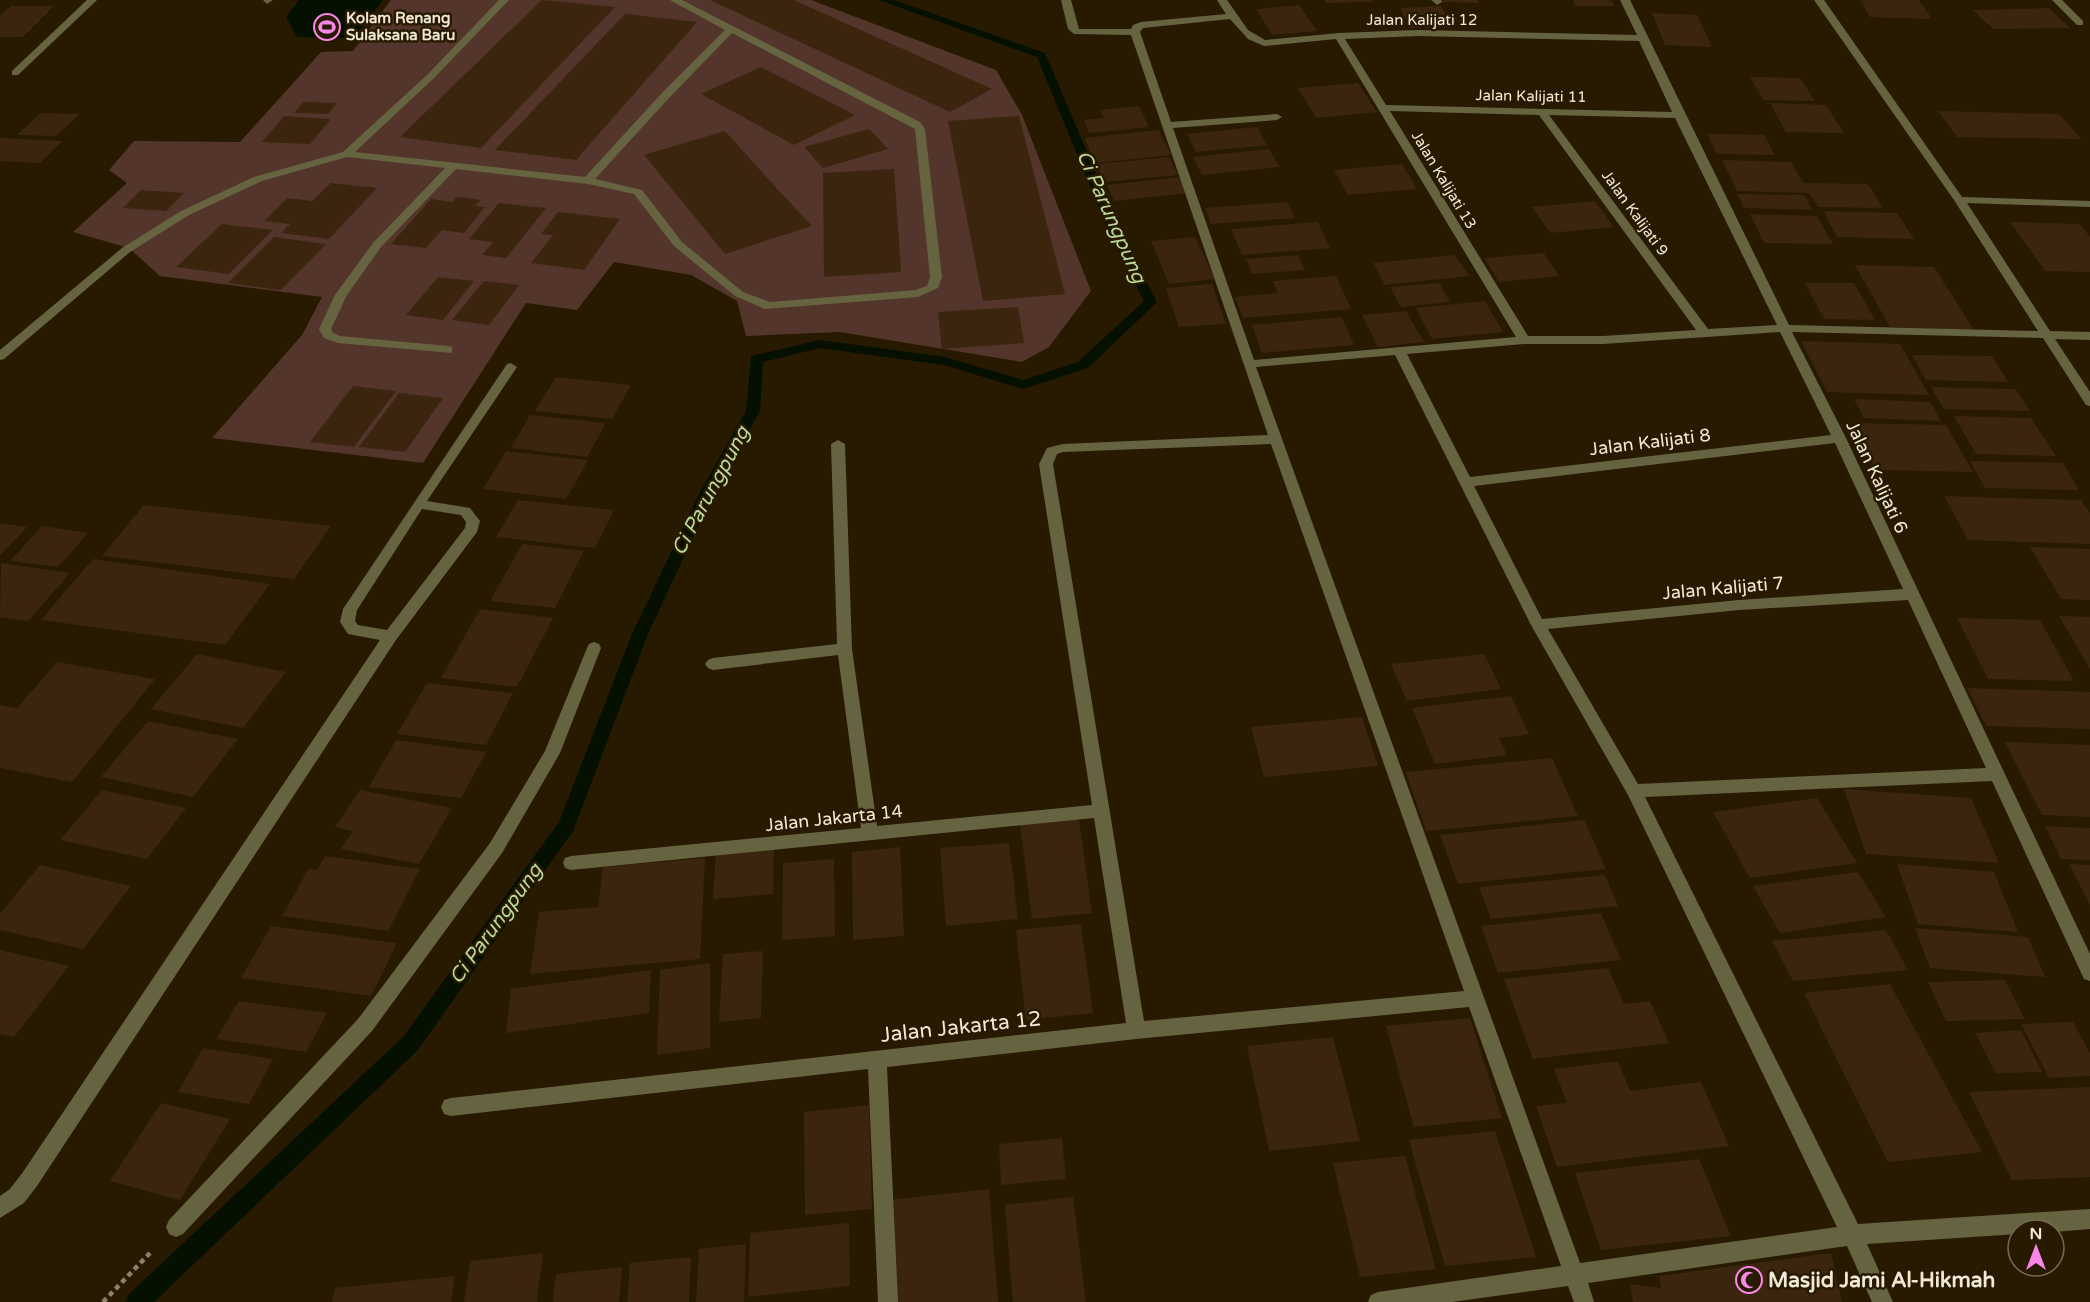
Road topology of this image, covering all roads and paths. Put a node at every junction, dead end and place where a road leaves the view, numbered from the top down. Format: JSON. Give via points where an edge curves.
{"nodes":[{"id":1,"x":92,"y":0,"type":"edge"},
{"id":2,"x":504,"y":0,"type":"edge"},
{"id":3,"x":675,"y":0,"type":"edge"},
{"id":4,"x":1066,"y":0,"type":"edge"},
{"id":5,"x":1222,"y":0,"type":"edge"},
{"id":6,"x":1625,"y":0,"type":"edge"},
{"id":7,"x":1819,"y":0,"type":"edge"},
{"id":8,"x":2056,"y":0,"type":"edge"},
{"id":9,"x":1232,"y":16,"type":"junction"},
{"id":10,"x":2080,"y":23,"type":"dead end"},
{"id":11,"x":732,"y":28,"type":"junction"},
{"id":12,"x":1135,"y":32,"type":"junction"},
{"id":13,"x":1339,"y":36,"type":"junction"},
{"id":14,"x":1643,"y":38,"type":"junction"},
{"id":15,"x":15,"y":73,"type":"dead end"},
{"id":16,"x":1382,"y":108,"type":"junction"},
{"id":17,"x":1541,"y":111,"type":"junction"},
{"id":18,"x":1679,"y":116,"type":"junction"},
{"id":19,"x":1277,"y":117,"type":"dead end"},
{"id":20,"x":1167,"y":125,"type":"junction"},
{"id":21,"x":347,"y":154,"type":"junction"},
{"id":22,"x":453,"y":166,"type":"junction"},
{"id":23,"x":588,"y":181,"type":"junction"},
{"id":24,"x":1959,"y":200,"type":"junction"},
{"id":25,"x":2090,"y":204,"type":"edge"},
{"id":26,"x":1783,"y":328,"type":"junction"},
{"id":27,"x":1704,"y":333,"type":"junction"},
{"id":28,"x":2045,"y":334,"type":"junction"},
{"id":29,"x":2090,"y":336,"type":"edge"},
{"id":30,"x":1524,"y":340,"type":"junction"},
{"id":31,"x":448,"y":350,"type":"dead end"},
{"id":32,"x":1399,"y":351,"type":"junction"},
{"id":33,"x":0,"y":356,"type":"edge"},
{"id":34,"x":1249,"y":364,"type":"junction"},
{"id":35,"x":511,"y":368,"type":"dead end"},
{"id":36,"x":2090,"y":402,"type":"edge"},
{"id":37,"x":1839,"y":438,"type":"junction"},
{"id":38,"x":1276,"y":440,"type":"junction"},
{"id":39,"x":838,"y":444,"type":"dead end"},
{"id":40,"x":1466,"y":482,"type":"junction"},
{"id":41,"x":418,"y":504,"type":"junction"},
{"id":42,"x":1912,"y":594,"type":"junction"},
{"id":43,"x":1538,"y":625,"type":"junction"},
{"id":44,"x":392,"y":636,"type":"junction"},
{"id":45,"x":594,"y":648,"type":"dead end"},
{"id":46,"x":845,"y":649,"type":"junction"},
{"id":47,"x":713,"y":664,"type":"dead end"},
{"id":48,"x":1996,"y":774,"type":"junction"},
{"id":49,"x":1634,"y":791,"type":"junction"},
{"id":50,"x":1100,"y":811,"type":"junction"},
{"id":51,"x":870,"y":834,"type":"junction"},
{"id":52,"x":571,"y":863,"type":"dead end"},
{"id":53,"x":2090,"y":973,"type":"edge"},
{"id":54,"x":1476,"y":998,"type":"junction"},
{"id":55,"x":1136,"y":1030,"type":"junction"},
{"id":56,"x":877,"y":1059,"type":"junction"},
{"id":57,"x":451,"y":1107,"type":"dead end"},
{"id":58,"x":0,"y":1208,"type":"edge"},
{"id":59,"x":2090,"y":1219,"type":"edge"},
{"id":60,"x":176,"y":1227,"type":"joint"},
{"id":61,"x":1852,"y":1234,"type":"junction"},
{"id":62,"x":1575,"y":1273,"type":"junction"},
{"id":63,"x":103,"y":1302,"type":"edge"},
{"id":64,"x":888,"y":1302,"type":"edge"},
{"id":65,"x":1378,"y":1302,"type":"edge"},
{"id":66,"x":1584,"y":1302,"type":"edge"},
{"id":67,"x":1883,"y":1302,"type":"edge"}],
"edges":[{"from":1,"to":15,"type":"street"},
{"from":2,"to":21,"type":"street","via":[[431,76]]},
{"from":3,"to":11,"type":"street"},
{"from":4,"to":12,"type":"street","via":[[1077,32]]},
{"from":5,"to":9,"type":"street","name":"Jalan Kalijati 12"},
{"from":6,"to":14,"type":"street","name":"Jalan Kalijati 6"},
{"from":7,"to":24,"type":"street"},
{"from":8,"to":10,"type":"street"},
{"from":9,"to":12,"type":"street","via":[[1141,25]]},
{"from":9,"to":13,"type":"street","name":"Jalan Kalijati 12","via":[[1260,43]]},
{"from":11,"to":23,"type":"street"},
{"from":11,"to":23,"type":"street","via":[[920,129],[936,278],[932,288],[918,293],[779,307],[766,305],[730,288],[678,244],[643,195]]},
{"from":12,"to":20,"type":"street"},
{"from":13,"to":14,"type":"street","name":"Jalan Kalijati 12","via":[[1418,33]]},
{"from":13,"to":16,"type":"street","name":"Jalan Kalijati 13"},
{"from":14,"to":18,"type":"street","name":"Jalan Kalijati 6"},
{"from":16,"to":17,"type":"street","name":"Jalan Kalijati 11"},
{"from":16,"to":30,"type":"street","name":"Jalan Kalijati 13"},
{"from":17,"to":18,"type":"street","name":"Jalan Kalijati 11"},
{"from":17,"to":27,"type":"street","name":"Jalan Kalijati 9"},
{"from":18,"to":26,"type":"street","name":"Jalan Kalijati 6"},
{"from":19,"to":20,"type":"street"},
{"from":20,"to":34,"type":"street"},
{"from":21,"to":22,"type":"street"},
{"from":21,"to":33,"type":"street","via":[[258,179],[185,213],[126,250]]},
{"from":22,"to":23,"type":"street"},
{"from":22,"to":31,"type":"street","via":[[376,245],[341,295],[325,329],[338,339]]},
{"from":24,"to":25,"type":"street"},
{"from":24,"to":28,"type":"street"},
{"from":26,"to":27,"type":"street"},
{"from":26,"to":28,"type":"street"},
{"from":26,"to":37,"type":"street","name":"Jalan Kalijati 6"},
{"from":27,"to":30,"type":"street","via":[[1603,340]]},
{"from":28,"to":29,"type":"street"},
{"from":28,"to":36,"type":"street"},
{"from":30,"to":32,"type":"street"},
{"from":32,"to":34,"type":"street"},
{"from":32,"to":40,"type":"street"},
{"from":34,"to":38,"type":"street"},
{"from":35,"to":41,"type":"street"},
{"from":37,"to":40,"type":"street","name":"Jalan Kalijati 8"},
{"from":37,"to":42,"type":"street","name":"Jalan Kalijati 6"},
{"from":38,"to":50,"type":"street","via":[[1063,448],[1047,457],[1046,474]]},
{"from":38,"to":54,"type":"street"},
{"from":39,"to":46,"type":"street"},
{"from":40,"to":43,"type":"street"},
{"from":41,"to":44,"type":"street","via":[[347,616],[353,630]]},
{"from":41,"to":44,"type":"street","via":[[465,511],[473,522],[472,529]]},
{"from":42,"to":43,"type":"street","name":"Jalan Kalijati 7","via":[[1739,605]]},
{"from":42,"to":48,"type":"street","name":"Jalan Kalijati 6"},
{"from":43,"to":49,"type":"street"},
{"from":44,"to":58,"type":"street","via":[[30,1179],[17,1196]]},
{"from":45,"to":60,"type":"street","via":[[552,753],[496,848],[365,1025]]},
{"from":46,"to":47,"type":"street"},
{"from":46,"to":51,"type":"street"},
{"from":48,"to":49,"type":"street"},
{"from":48,"to":53,"type":"street","name":"Jalan Kalijati 6"},
{"from":49,"to":61,"type":"street"},
{"from":50,"to":51,"type":"street","name":"Jalan Jakarta 14"},
{"from":50,"to":55,"type":"street"},
{"from":51,"to":52,"type":"street","name":"Jalan Jakarta 14"},
{"from":54,"to":55,"type":"street","name":"Jalan Jakarta 12"},
{"from":54,"to":62,"type":"street"},
{"from":55,"to":56,"type":"street","name":"Jalan Jakarta 12"},
{"from":56,"to":57,"type":"street","name":"Jalan Jakarta 12"},
{"from":56,"to":64,"type":"street"},
{"from":59,"to":61,"type":"street"},
{"from":60,"to":63,"type":"path"},
{"from":61,"to":62,"type":"street"},
{"from":61,"to":67,"type":"street"},
{"from":62,"to":65,"type":"street"},
{"from":62,"to":66,"type":"street"}]}
